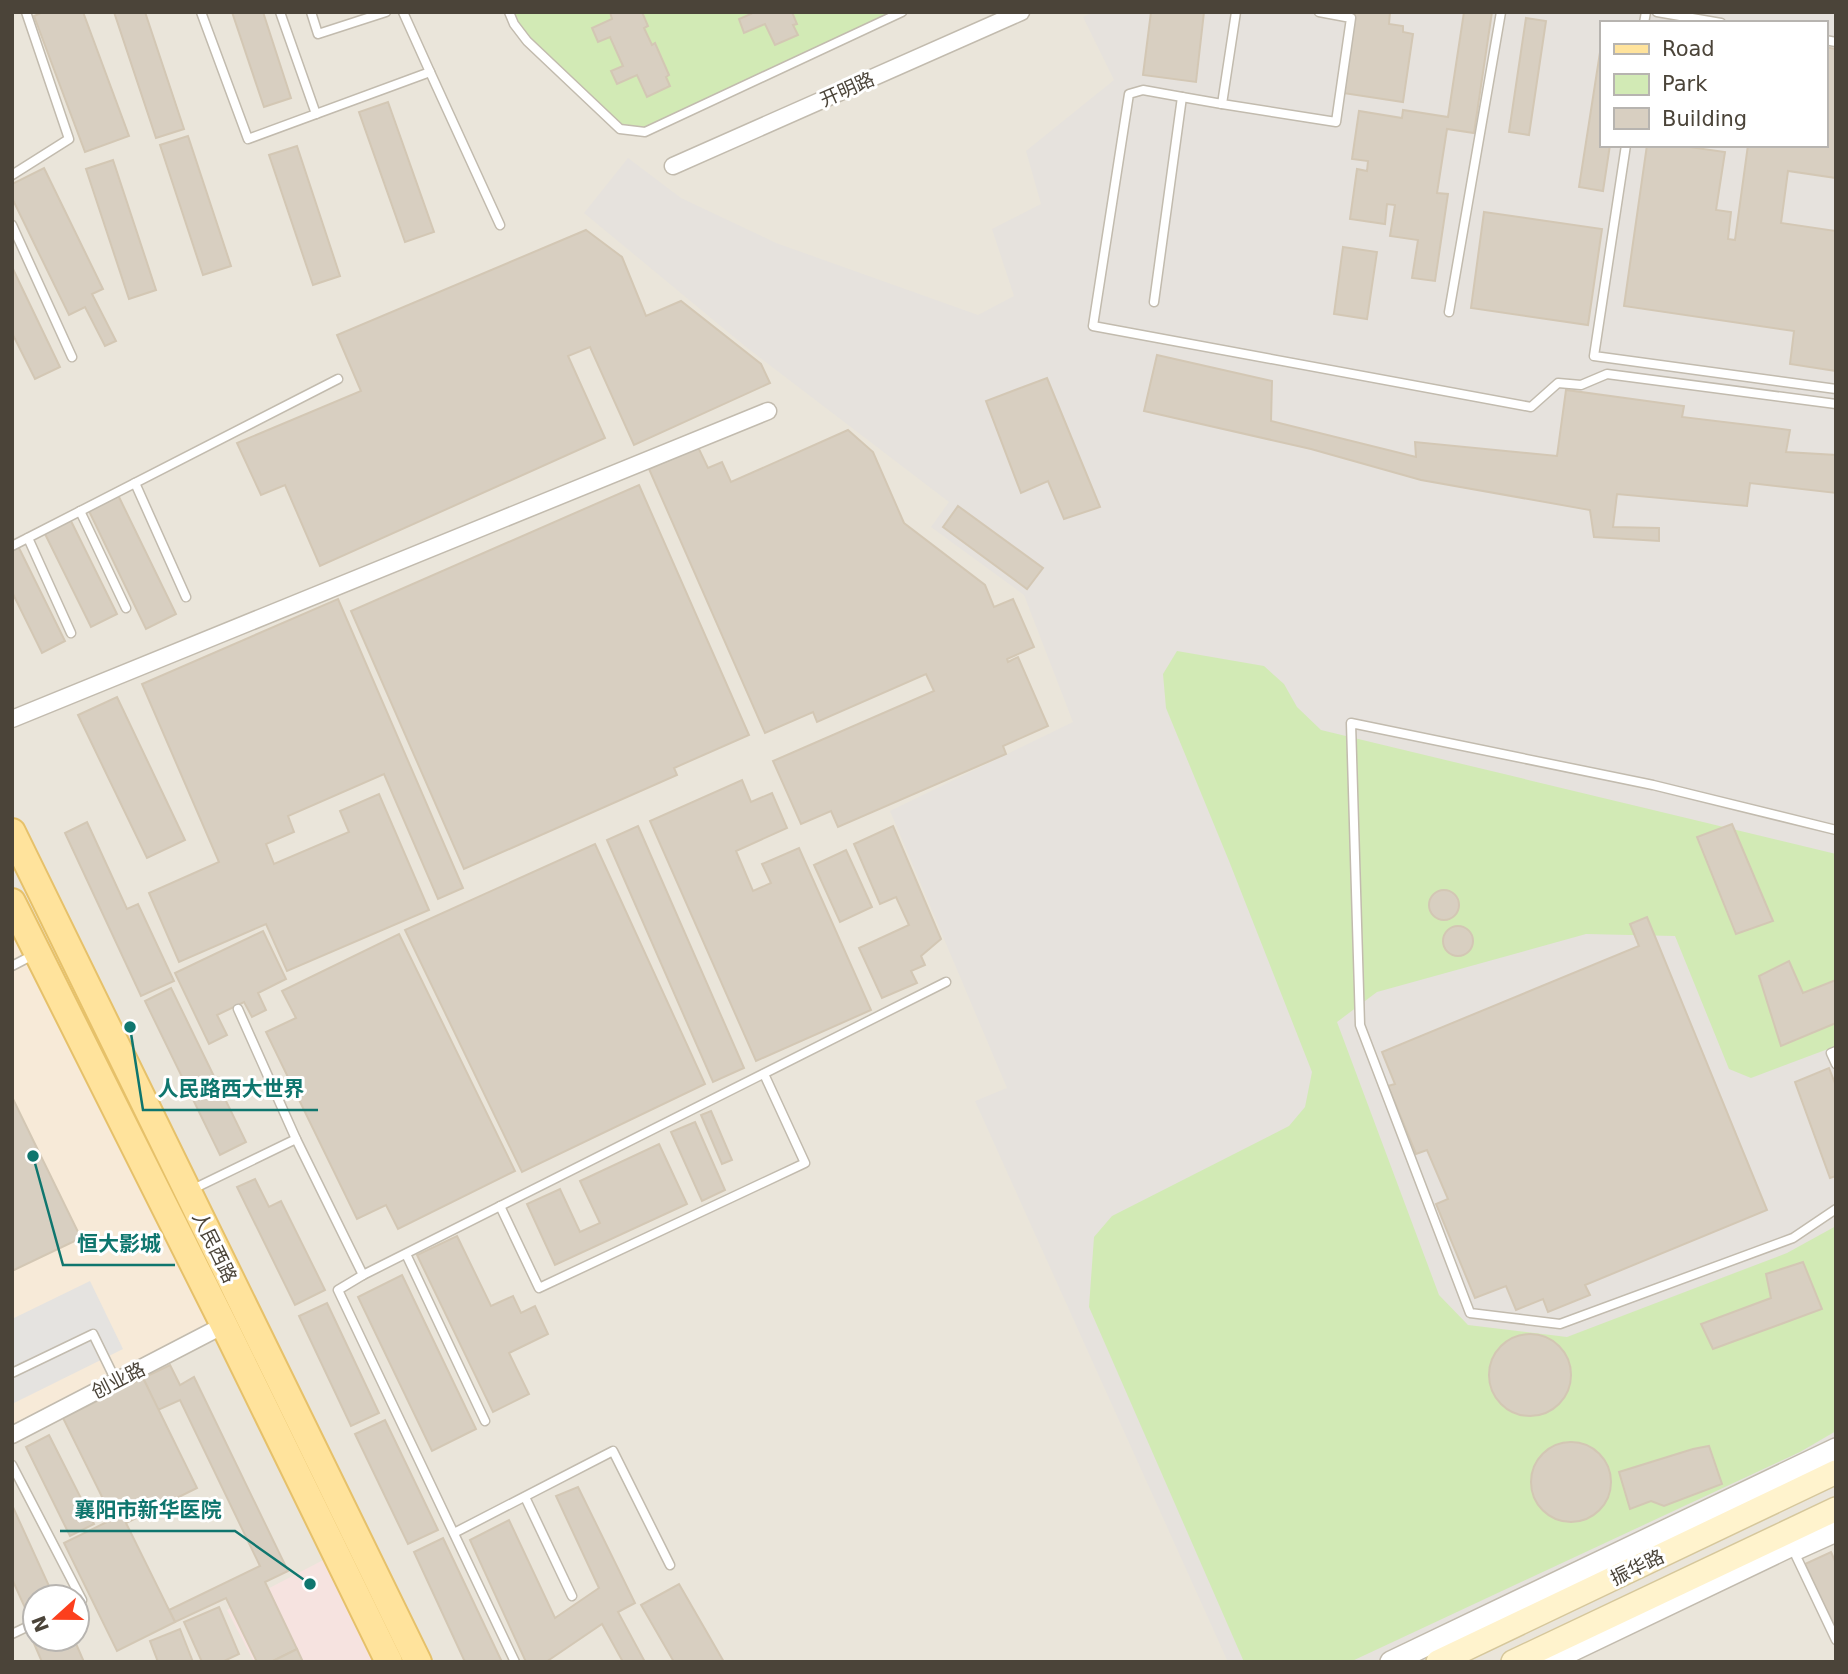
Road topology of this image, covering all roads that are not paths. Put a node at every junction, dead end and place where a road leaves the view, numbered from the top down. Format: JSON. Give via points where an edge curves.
{"nodes":[{"id":1,"x":26,"y":12,"type":"edge"},
{"id":2,"x":201,"y":12,"type":"edge"},
{"id":3,"x":280,"y":12,"type":"edge"},
{"id":4,"x":311,"y":12,"type":"edge"},
{"id":5,"x":386,"y":12,"type":"edge"},
{"id":6,"x":403,"y":12,"type":"edge"},
{"id":7,"x":509,"y":12,"type":"edge"},
{"id":8,"x":902,"y":12,"type":"edge"},
{"id":9,"x":1021,"y":12,"type":"edge"},
{"id":10,"x":1236,"y":12,"type":"edge"},
{"id":11,"x":1319,"y":12,"type":"edge"},
{"id":12,"x":1501,"y":12,"type":"edge"},
{"id":13,"x":1657,"y":12,"type":"edge"},
{"id":14,"x":1709,"y":21,"type":"edge"},
{"id":15,"x":430,"y":72,"type":"junction"},
{"id":16,"x":1182,"y":97,"type":"junction"},
{"id":17,"x":1222,"y":104,"type":"junction"},
{"id":18,"x":316,"y":114,"type":"junction"},
{"id":19,"x":1626,"y":147,"type":"edge"},
{"id":20,"x":673,"y":166,"type":"dead end"},
{"id":21,"x":12,"y":175,"type":"edge"},
{"id":22,"x":12,"y":225,"type":"edge"},
{"id":23,"x":500,"y":225,"type":"dead end"},
{"id":24,"x":1154,"y":302,"type":"dead end"},
{"id":25,"x":1449,"y":313,"type":"dead end"},
{"id":26,"x":72,"y":357,"type":"dead end"},
{"id":27,"x":338,"y":379,"type":"dead end"},
{"id":28,"x":1836,"y":389,"type":"edge"},
{"id":29,"x":1836,"y":404,"type":"edge"},
{"id":30,"x":768,"y":411,"type":"dead end"},
{"id":31,"x":135,"y":483,"type":"junction"},
{"id":32,"x":80,"y":511,"type":"junction"},
{"id":33,"x":28,"y":538,"type":"junction"},
{"id":34,"x":12,"y":546,"type":"edge"},
{"id":35,"x":186,"y":597,"type":"dead end"},
{"id":36,"x":126,"y":608,"type":"dead end"},
{"id":37,"x":71,"y":633,"type":"dead end"},
{"id":38,"x":12,"y":719,"type":"edge"},
{"id":39,"x":1836,"y":830,"type":"edge"},
{"id":40,"x":12,"y":832,"type":"edge"},
{"id":41,"x":12,"y":902,"type":"edge"},
{"id":42,"x":38,"y":953,"type":"junction"},
{"id":43,"x":12,"y":966,"type":"edge"},
{"id":44,"x":946,"y":982,"type":"dead end"},
{"id":45,"x":238,"y":1009,"type":"dead end"},
{"id":46,"x":1836,"y":1051,"type":"edge"},
{"id":47,"x":1836,"y":1064,"type":"edge"},
{"id":48,"x":764,"y":1074,"type":"junction"},
{"id":49,"x":296,"y":1139,"type":"junction"},
{"id":50,"x":188,"y":1191,"type":"junction"},
{"id":51,"x":500,"y":1206,"type":"junction"},
{"id":52,"x":1836,"y":1209,"type":"edge"},
{"id":53,"x":406,"y":1254,"type":"junction"},
{"id":54,"x":363,"y":1275,"type":"junction"},
{"id":55,"x":224,"y":1325,"type":"junction"},
{"id":56,"x":12,"y":1373,"type":"edge"},
{"id":57,"x":116,"y":1381,"type":"junction"},
{"id":58,"x":485,"y":1422,"type":"dead end"},
{"id":59,"x":13,"y":1434,"type":"edge"},
{"id":60,"x":1836,"y":1450,"type":"edge"},
{"id":61,"x":12,"y":1465,"type":"edge"},
{"id":62,"x":1836,"y":1472,"type":"edge"},
{"id":63,"x":525,"y":1497,"type":"junction"},
{"id":64,"x":1836,"y":1509,"type":"edge"},
{"id":65,"x":1836,"y":1524,"type":"edge"},
{"id":66,"x":454,"y":1533,"type":"junction"},
{"id":67,"x":1836,"y":1538,"type":"edge"},
{"id":68,"x":670,"y":1564,"type":"dead end"},
{"id":69,"x":73,"y":1583,"type":"edge"},
{"id":70,"x":572,"y":1596,"type":"dead end"},
{"id":71,"x":1836,"y":1640,"type":"edge"},
{"id":72,"x":389,"y":1662,"type":"edge"},
{"id":73,"x":418,"y":1662,"type":"edge"},
{"id":74,"x":515,"y":1662,"type":"edge"},
{"id":75,"x":1391,"y":1662,"type":"edge"},
{"id":76,"x":1438,"y":1662,"type":"edge"},
{"id":77,"x":1513,"y":1662,"type":"edge"},
{"id":78,"x":1548,"y":1662,"type":"edge"}],
"edges":[{"from":1,"to":21,"type":"lane","via":[[69,139]]},
{"from":2,"to":18,"type":"lane","via":[[248,139]]},
{"from":3,"to":18,"type":"lane"},
{"from":4,"to":5,"type":"lane","via":[[318,34]]},
{"from":6,"to":15,"type":"lane"},
{"from":7,"to":8,"type":"lane","via":[[527,41],[620,129],[645,132]]},
{"from":9,"to":20,"type":"street","name":"开明路"},
{"from":10,"to":17,"type":"lane"},
{"from":11,"to":17,"type":"lane","via":[[1351,18],[1336,122]]},
{"from":12,"to":25,"type":"lane"},
{"from":13,"to":14,"type":"lane"},
{"from":15,"to":18,"type":"lane"},
{"from":15,"to":23,"type":"lane"},
{"from":16,"to":17,"type":"lane"},
{"from":16,"to":24,"type":"lane"},
{"from":16,"to":29,"type":"lane","via":[[1143,90],[1129,94],[1093,326],[1531,407],[1558,383],[1581,385],[1606,374]]},
{"from":19,"to":28,"type":"lane","via":[[1594,356]]},
{"from":22,"to":26,"type":"lane"},
{"from":27,"to":31,"type":"lane"},
{"from":30,"to":38,"type":"street"},
{"from":31,"to":32,"type":"lane"},
{"from":31,"to":35,"type":"lane"},
{"from":32,"to":33,"type":"lane"},
{"from":32,"to":36,"type":"lane"},
{"from":33,"to":34,"type":"lane"},
{"from":33,"to":37,"type":"lane"},
{"from":39,"to":52,"type":"lane","via":[[1653,785],[1351,723],[1360,1025],[1470,1313],[1560,1324],[1793,1238]]},
{"from":40,"to":50,"type":"main road","name":"人民西路"},
{"from":41,"to":42,"type":"main road","name":"人民西路"},
{"from":42,"to":43,"type":"lane"},
{"from":42,"to":55,"type":"main road","name":"人民西路"},
{"from":44,"to":48,"type":"lane"},
{"from":45,"to":49,"type":"lane"},
{"from":46,"to":47,"type":"lane","via":[[1831,1053]]},
{"from":48,"to":51,"type":"lane"},
{"from":48,"to":51,"type":"lane","via":[[805,1163],[539,1288]]},
{"from":49,"to":50,"type":"lane"},
{"from":49,"to":54,"type":"lane"},
{"from":50,"to":73,"type":"main road","name":"人民西路"},
{"from":51,"to":53,"type":"lane"},
{"from":53,"to":54,"type":"lane"},
{"from":53,"to":58,"type":"lane"},
{"from":54,"to":66,"type":"lane","via":[[338,1290]]},
{"from":55,"to":57,"type":"street","name":"创业路"},
{"from":55,"to":72,"type":"main road","name":"人民西路"},
{"from":56,"to":57,"type":"lane","via":[[93,1334]]},
{"from":57,"to":59,"type":"street","name":"创业路"},
{"from":60,"to":75,"type":"street"},
{"from":61,"to":69,"type":"lane"},
{"from":62,"to":76,"type":"main road","name":"振华路"},
{"from":63,"to":66,"type":"lane"},
{"from":63,"to":68,"type":"lane","via":[[613,1451]]},
{"from":63,"to":70,"type":"lane"},
{"from":64,"to":77,"type":"main road","name":"振华路"},
{"from":65,"to":78,"type":"street"},
{"from":66,"to":74,"type":"lane"},
{"from":67,"to":71,"type":"lane","via":[[1796,1556]]}]}
